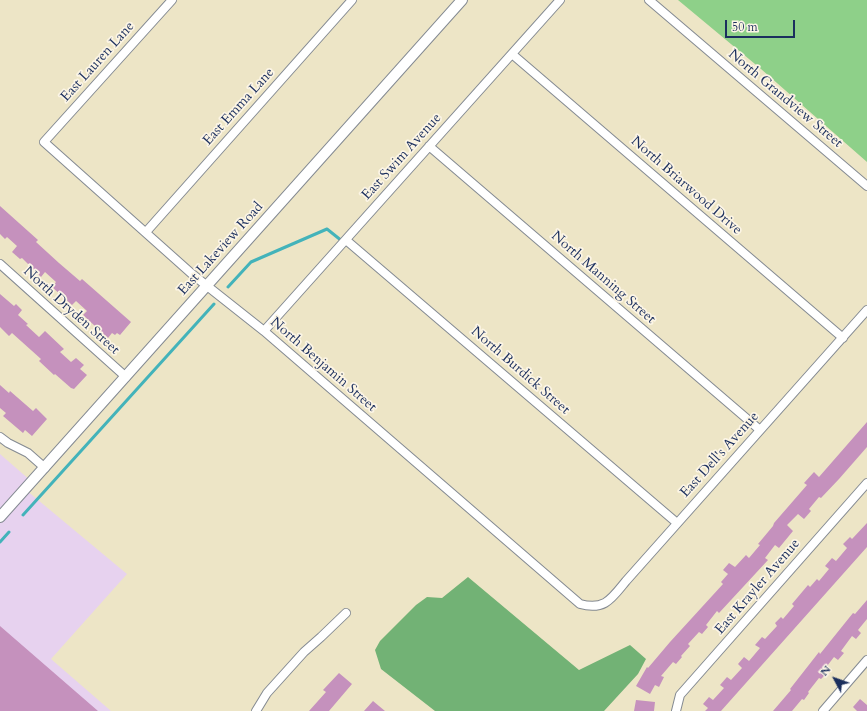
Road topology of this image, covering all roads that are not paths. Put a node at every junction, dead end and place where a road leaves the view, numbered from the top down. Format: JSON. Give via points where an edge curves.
{"nodes":[{"id":1,"x":172,"y":0,"type":"edge"},
{"id":2,"x":352,"y":0,"type":"edge"},
{"id":3,"x":462,"y":0,"type":"edge"},
{"id":4,"x":560,"y":0,"type":"edge"},
{"id":5,"x":649,"y":0,"type":"edge"},
{"id":6,"x":512,"y":54,"type":"junction"},
{"id":7,"x":44,"y":142,"type":"joint"},
{"id":8,"x":429,"y":146,"type":"junction"},
{"id":9,"x":867,"y":186,"type":"edge"},
{"id":10,"x":146,"y":232,"type":"junction"},
{"id":11,"x":346,"y":240,"type":"junction"},
{"id":12,"x":0,"y":264,"type":"edge"},
{"id":13,"x":207,"y":286,"type":"junction"},
{"id":14,"x":867,"y":310,"type":"edge"},
{"id":15,"x":264,"y":331,"type":"junction"},
{"id":16,"x":843,"y":338,"type":"junction"},
{"id":17,"x":126,"y":377,"type":"junction"},
{"id":18,"x":760,"y":430,"type":"junction"},
{"id":19,"x":0,"y":437,"type":"edge"},
{"id":20,"x":44,"y":468,"type":"junction"},
{"id":21,"x":866,"y":486,"type":"edge"},
{"id":22,"x":0,"y":518,"type":"edge"},
{"id":23,"x":677,"y":523,"type":"junction"},
{"id":24,"x":587,"y":606,"type":"joint"},
{"id":25,"x":346,"y":613,"type":"dead end"},
{"id":26,"x":867,"y":660,"type":"edge"},
{"id":27,"x":256,"y":711,"type":"edge"},
{"id":28,"x":676,"y":711,"type":"edge"},
{"id":29,"x":823,"y":711,"type":"edge"}],
"edges":[{"from":1,"to":7,"type":"street","name":"East Lauren Lane"},
{"from":2,"to":10,"type":"street","name":"East Emma Lane"},
{"from":3,"to":13,"type":"street","name":"East Lakeview Road"},
{"from":4,"to":6,"type":"street","name":"East Swim Avenue"},
{"from":5,"to":9,"type":"street","name":"North Grandview Street"},
{"from":6,"to":8,"type":"street","name":"East Swim Avenue"},
{"from":6,"to":16,"type":"street","name":"North Briarwood Drive"},
{"from":7,"to":10,"type":"street","name":"North Benjamin Street"},
{"from":8,"to":11,"type":"street","name":"East Swim Avenue"},
{"from":8,"to":18,"type":"street","name":"North Manning Street"},
{"from":10,"to":13,"type":"street","name":"North Benjamin Street"},
{"from":11,"to":15,"type":"street","name":"East Swim Avenue"},
{"from":11,"to":23,"type":"street","name":"North Burdick Street"},
{"from":12,"to":17,"type":"street","name":"North Dryden Street"},
{"from":13,"to":15,"type":"street","name":"North Benjamin Street"},
{"from":13,"to":17,"type":"street","name":"East Lakeview Road"},
{"from":14,"to":16,"type":"street","name":"East Dell's Avenue"},
{"from":15,"to":24,"type":"street","name":"North Benjamin Street","via":[[580,604]]},
{"from":16,"to":18,"type":"street","name":"East Dell's Avenue"},
{"from":17,"to":20,"type":"street","name":"East Lakeview Road"},
{"from":18,"to":23,"type":"street","name":"East Dell's Avenue"},
{"from":19,"to":20,"type":"street","via":[[8,444],[28,453]]},
{"from":20,"to":22,"type":"street","name":"East Lakeview Road"},
{"from":21,"to":28,"type":"street","name":"East Krayler Avenue","via":[[680,695]]},
{"from":23,"to":24,"type":"street","name":"East Dell's Avenue","via":[[611,600]]},
{"from":25,"to":27,"type":"street","via":[[304,652],[267,693]]},
{"from":26,"to":29,"type":"street"}]}
